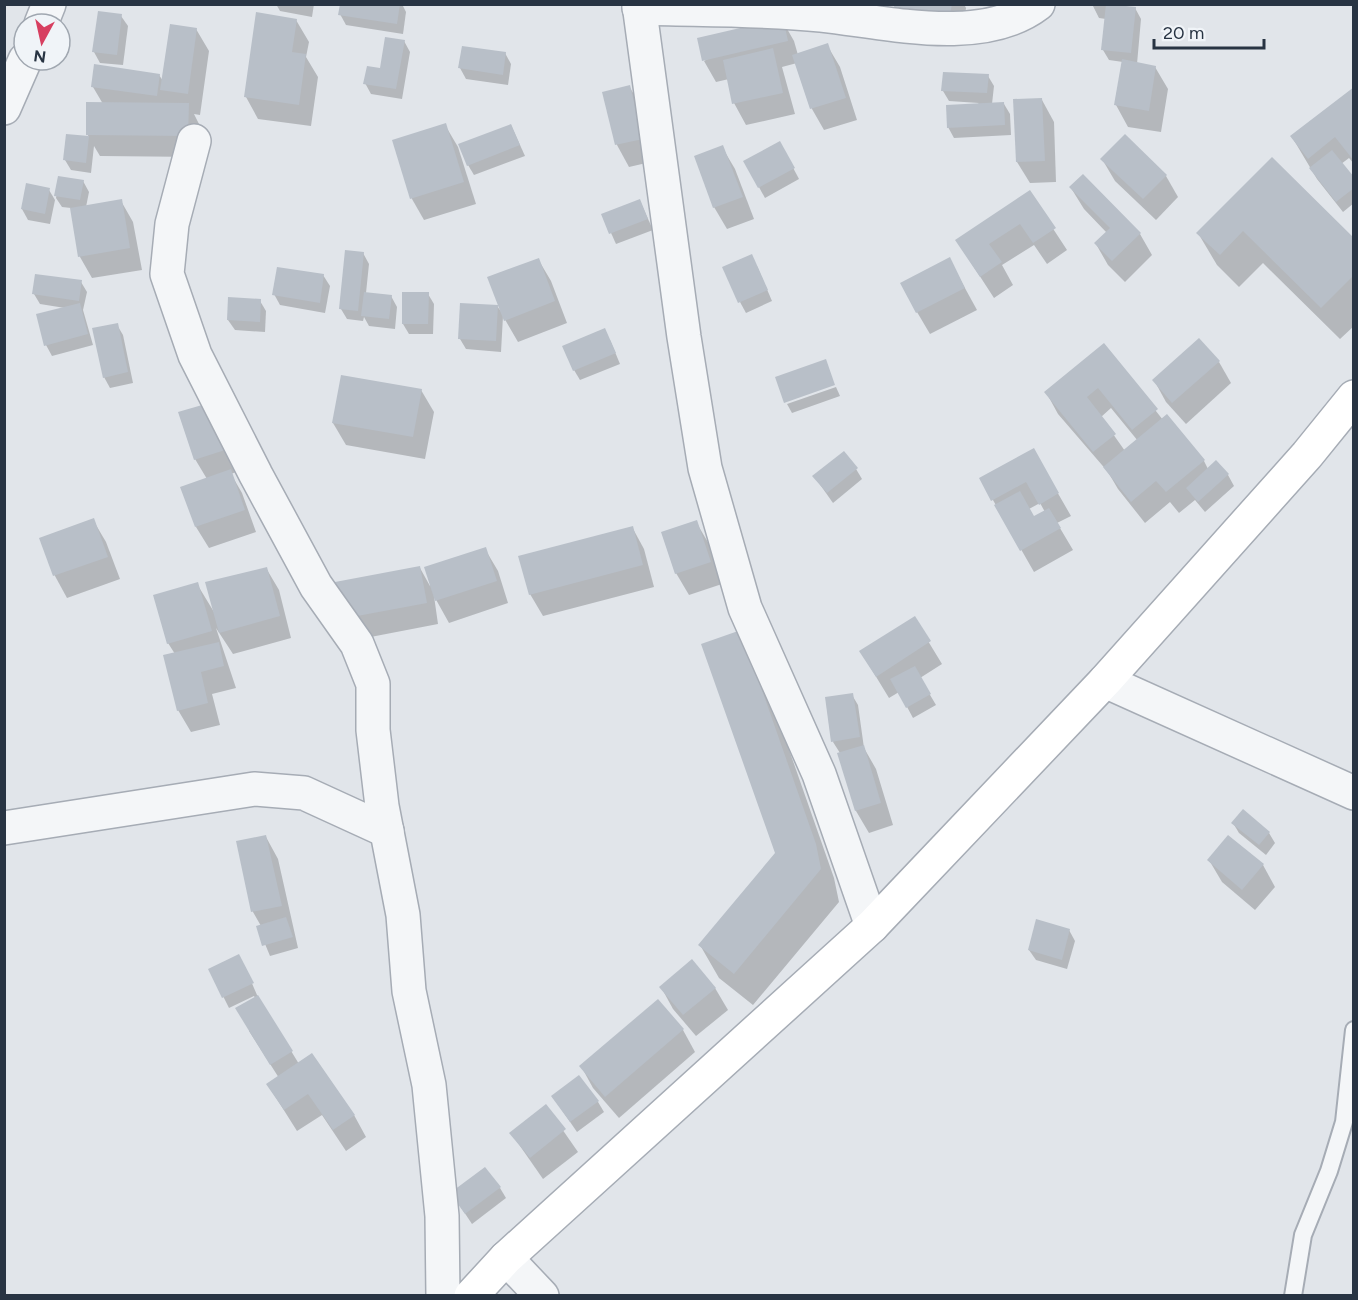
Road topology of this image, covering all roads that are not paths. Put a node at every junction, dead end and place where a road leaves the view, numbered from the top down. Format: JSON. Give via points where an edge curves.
{"nodes":[{"id":1,"x":1038,"y":4,"type":"edge"},
{"id":2,"x":639,"y":6,"type":"edge"},
{"id":3,"x":20,"y":72,"type":"edge"},
{"id":4,"x":4,"y":108,"type":"edge"},
{"id":5,"x":194,"y":141,"type":"dead end"},
{"id":6,"x":1353,"y":398,"type":"edge"},
{"id":7,"x":1105,"y":681,"type":"junction"},
{"id":8,"x":1353,"y":794,"type":"edge"},
{"id":9,"x":4,"y":828,"type":"edge"},
{"id":10,"x":387,"y":831,"type":"junction"},
{"id":11,"x":872,"y":926,"type":"junction"},
{"id":12,"x":1353,"y":1030,"type":"edge"},
{"id":13,"x":506,"y":1258,"type":"junction"},
{"id":14,"x":443,"y":1296,"type":"edge"},
{"id":15,"x":471,"y":1296,"type":"edge"},
{"id":16,"x":542,"y":1296,"type":"edge"},
{"id":17,"x":1293,"y":1296,"type":"edge"}],
"edges":[{"from":1,"to":2,"type":"street","via":[[1023,16],[981,27],[898,26],[820,15]]},
{"from":2,"to":11,"type":"street","via":[[705,468],[745,608],[819,774]]},
{"from":3,"to":4,"type":"street"},
{"from":5,"to":10,"type":"street","via":[[172,224],[167,274],[195,355],[316,586],[357,644],[373,684],[374,730]]},
{"from":6,"to":7,"type":"street"},
{"from":7,"to":8,"type":"street"},
{"from":7,"to":11,"type":"street"},
{"from":9,"to":10,"type":"street","via":[[255,789],[304,793]]},
{"from":10,"to":14,"type":"street","via":[[403,915],[409,992],[429,1085],[442,1215]]},
{"from":11,"to":13,"type":"street"},
{"from":12,"to":17,"type":"lane","via":[[1344,1122],[1303,1235]]},
{"from":13,"to":15,"type":"street"},
{"from":13,"to":16,"type":"street"}]}
